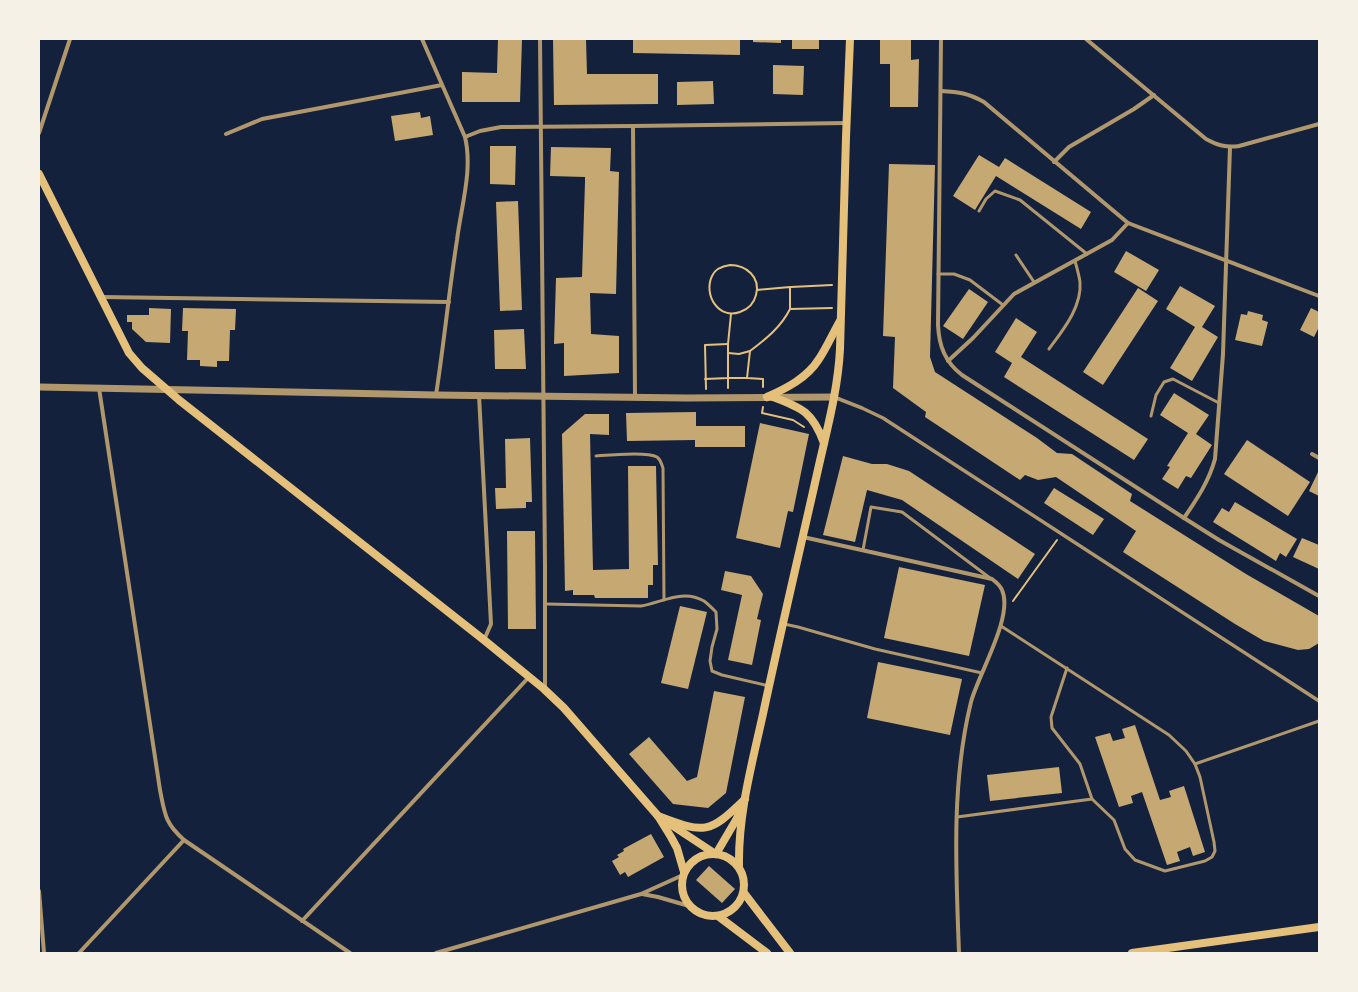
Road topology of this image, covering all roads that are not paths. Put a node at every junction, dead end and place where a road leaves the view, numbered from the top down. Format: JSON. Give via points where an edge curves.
{"nodes":[{"id":1,"x":70,"y":39,"type":"edge"},
{"id":2,"x":422,"y":39,"type":"edge"},
{"id":3,"x":540,"y":39,"type":"edge"},
{"id":4,"x":850,"y":39,"type":"edge"},
{"id":5,"x":941,"y":39,"type":"edge"},
{"id":6,"x":1086,"y":39,"type":"edge"},
{"id":7,"x":442,"y":85,"type":"junction"},
{"id":8,"x":941,"y":91,"type":"junction"},
{"id":9,"x":1154,"y":96,"type":"junction"},
{"id":10,"x":846,"y":122,"type":"junction"},
{"id":11,"x":1319,"y":124,"type":"edge"},
{"id":12,"x":540,"y":126,"type":"junction"},
{"id":13,"x":633,"y":126,"type":"junction"},
{"id":14,"x":39,"y":133,"type":"edge"},
{"id":15,"x":226,"y":134,"type":"dead end"},
{"id":16,"x":465,"y":137,"type":"junction"},
{"id":17,"x":1230,"y":147,"type":"junction"},
{"id":18,"x":1054,"y":162,"type":"junction"},
{"id":19,"x":39,"y":174,"type":"edge"},
{"id":20,"x":979,"y":212,"type":"dead end"},
{"id":21,"x":1128,"y":223,"type":"junction"},
{"id":22,"x":1087,"y":254,"type":"junction"},
{"id":23,"x":1016,"y":255,"type":"dead end"},
{"id":24,"x":1226,"y":260,"type":"junction"},
{"id":25,"x":1075,"y":261,"type":"junction"},
{"id":26,"x":938,"y":274,"type":"junction"},
{"id":27,"x":1034,"y":282,"type":"junction"},
{"id":28,"x":101,"y":296,"type":"junction"},
{"id":29,"x":1319,"y":296,"type":"edge"},
{"id":30,"x":449,"y":302,"type":"junction"},
{"id":31,"x":1003,"y":305,"type":"junction"},
{"id":32,"x":841,"y":318,"type":"junction"},
{"id":33,"x":1049,"y":349,"type":"dead end"},
{"id":34,"x":948,"y":361,"type":"junction"},
{"id":35,"x":39,"y":387,"type":"edge"},
{"id":36,"x":99,"y":388,"type":"junction"},
{"id":37,"x":164,"y":389,"type":"junction"},
{"id":38,"x":436,"y":395,"type":"junction"},
{"id":39,"x":479,"y":395,"type":"junction"},
{"id":40,"x":543,"y":396,"type":"junction"},
{"id":41,"x":636,"y":396,"type":"junction"},
{"id":42,"x":768,"y":397,"type":"junction"},
{"id":43,"x":834,"y":397,"type":"junction"},
{"id":44,"x":1219,"y":403,"type":"junction"},
{"id":45,"x":1151,"y":416,"type":"dead end"},
{"id":46,"x":824,"y":443,"type":"junction"},
{"id":47,"x":1312,"y":454,"type":"dead end"},
{"id":48,"x":596,"y":456,"type":"dead end"},
{"id":49,"x":1319,"y":458,"type":"edge"},
{"id":50,"x":1184,"y":518,"type":"junction"},
{"id":51,"x":803,"y":537,"type":"junction"},
{"id":52,"x":863,"y":550,"type":"junction"},
{"id":53,"x":992,"y":579,"type":"junction"},
{"id":54,"x":1319,"y":596,"type":"edge"},
{"id":55,"x":664,"y":600,"type":"junction"},
{"id":56,"x":546,"y":604,"type":"junction"},
{"id":57,"x":783,"y":624,"type":"junction"},
{"id":58,"x":1000,"y":626,"type":"junction"},
{"id":59,"x":484,"y":640,"type":"junction"},
{"id":60,"x":1067,"y":668,"type":"junction"},
{"id":61,"x":982,"y":673,"type":"junction"},
{"id":62,"x":530,"y":676,"type":"junction"},
{"id":63,"x":769,"y":686,"type":"junction"},
{"id":64,"x":544,"y":689,"type":"junction"},
{"id":65,"x":1319,"y":701,"type":"edge"},
{"id":66,"x":1319,"y":720,"type":"edge"},
{"id":67,"x":1195,"y":764,"type":"junction"},
{"id":68,"x":745,"y":799,"type":"junction"},
{"id":69,"x":1092,"y":799,"type":"junction"},
{"id":70,"x":658,"y":816,"type":"junction"},
{"id":71,"x":957,"y":817,"type":"junction"},
{"id":72,"x":184,"y":840,"type":"junction"},
{"id":73,"x":715,"y":854,"type":"junction"},
{"id":74,"x":738,"y":866,"type":"junction"},
{"id":75,"x":684,"y":874,"type":"junction"},
{"id":76,"x":39,"y":891,"type":"edge"},
{"id":77,"x":744,"y":893,"type":"junction"},
{"id":78,"x":641,"y":894,"type":"junction"},
{"id":79,"x":689,"y":906,"type":"junction"},
{"id":80,"x":718,"y":916,"type":"junction"},
{"id":81,"x":302,"y":921,"type":"junction"},
{"id":82,"x":1319,"y":927,"type":"edge"},
{"id":83,"x":959,"y":952,"type":"edge"},
{"id":84,"x":44,"y":953,"type":"edge"},
{"id":85,"x":79,"y":953,"type":"edge"},
{"id":86,"x":350,"y":953,"type":"edge"},
{"id":87,"x":436,"y":953,"type":"edge"},
{"id":88,"x":767,"y":953,"type":"edge"},
{"id":89,"x":790,"y":953,"type":"edge"},
{"id":90,"x":1132,"y":953,"type":"edge"}],
"edges":[{"from":1,"to":14,"type":"street"},
{"from":2,"to":7,"type":"street"},
{"from":3,"to":12,"type":"street"},
{"from":4,"to":10,"type":"main road"},
{"from":5,"to":8,"type":"street"},
{"from":6,"to":9,"type":"street"},
{"from":7,"to":15,"type":"street","via":[[262,119]]},
{"from":7,"to":16,"type":"street"},
{"from":8,"to":18,"type":"street","via":[[973,95]]},
{"from":8,"to":26,"type":"street"},
{"from":9,"to":17,"type":"street","via":[[1206,138]]},
{"from":9,"to":18,"type":"street","via":[[1068,148]]},
{"from":10,"to":13,"type":"street"},
{"from":10,"to":32,"type":"main road"},
{"from":11,"to":17,"type":"street"},
{"from":12,"to":13,"type":"street"},
{"from":12,"to":16,"type":"street","via":[[501,127]]},
{"from":12,"to":40,"type":"street"},
{"from":13,"to":41,"type":"street"},
{"from":16,"to":30,"type":"street","via":[[468,165]]},
{"from":17,"to":24,"type":"street"},
{"from":18,"to":21,"type":"street"},
{"from":19,"to":28,"type":"main road"},
{"from":20,"to":22,"type":"lane","via":[[986,199],[995,191],[1020,200]]},
{"from":21,"to":22,"type":"street","via":[[1112,240]]},
{"from":21,"to":24,"type":"street"},
{"from":22,"to":25,"type":"street"},
{"from":23,"to":27,"type":"lane"},
{"from":24,"to":29,"type":"street"},
{"from":24,"to":44,"type":"street"},
{"from":25,"to":27,"type":"street"},
{"from":25,"to":33,"type":"lane","via":[[1080,293],[1063,330]]},
{"from":26,"to":31,"type":"lane","via":[[954,274],[970,280]]},
{"from":26,"to":34,"type":"street","via":[[938,334]]},
{"from":27,"to":31,"type":"street","via":[[1014,294]]},
{"from":28,"to":30,"type":"street"},
{"from":28,"to":37,"type":"main road","via":[[129,353]]},
{"from":30,"to":38,"type":"street"},
{"from":31,"to":34,"type":"street"},
{"from":32,"to":42,"type":"main road","via":[[819,360],[808,373]]},
{"from":32,"to":43,"type":"main road","via":[[840,360]]},
{"from":34,"to":50,"type":"street","via":[[962,375]]},
{"from":35,"to":36,"type":"street"},
{"from":36,"to":37,"type":"street"},
{"from":36,"to":72,"type":"street","via":[[160,790],[165,816],[173,830]]},
{"from":37,"to":38,"type":"street"},
{"from":37,"to":59,"type":"main road"},
{"from":38,"to":39,"type":"street"},
{"from":39,"to":40,"type":"street"},
{"from":39,"to":59,"type":"street","via":[[490,624]]},
{"from":40,"to":41,"type":"street"},
{"from":40,"to":56,"type":"street"},
{"from":41,"to":42,"type":"street"},
{"from":42,"to":43,"type":"street"},
{"from":42,"to":46,"type":"main road","via":[[797,406],[807,413],[817,426]]},
{"from":43,"to":46,"type":"main road"},
{"from":43,"to":65,"type":"street","via":[[883,418]]},
{"from":44,"to":45,"type":"lane","via":[[1173,379],[1164,382],[1156,395]]},
{"from":44,"to":50,"type":"street","via":[[1212,472]]},
{"from":46,"to":51,"type":"main road"},
{"from":47,"to":49,"type":"street"},
{"from":48,"to":55,"type":"lane","via":[[646,454],[661,461]]},
{"from":50,"to":54,"type":"street"},
{"from":51,"to":52,"type":"street"},
{"from":51,"to":57,"type":"main road"},
{"from":52,"to":53,"type":"street"},
{"from":52,"to":53,"type":"lane","via":[[871,507],[902,512]]},
{"from":53,"to":58,"type":"street","via":[[1003,594]]},
{"from":55,"to":56,"type":"lane","via":[[641,606]]},
{"from":55,"to":63,"type":"lane","via":[[678,595],[704,601],[716,612],[717,629],[710,661],[712,671]]},
{"from":56,"to":64,"type":"street"},
{"from":57,"to":61,"type":"lane","via":[[798,626],[875,649]]},
{"from":57,"to":63,"type":"main road"},
{"from":58,"to":60,"type":"lane"},
{"from":58,"to":61,"type":"street"},
{"from":59,"to":62,"type":"main road"},
{"from":60,"to":67,"type":"lane","via":[[1169,735]]},
{"from":60,"to":69,"type":"lane","via":[[1051,717],[1052,728],[1080,764]]},
{"from":61,"to":71,"type":"street","via":[[971,700],[966,726]]},
{"from":62,"to":64,"type":"main road"},
{"from":62,"to":81,"type":"street"},
{"from":63,"to":68,"type":"main road"},
{"from":64,"to":70,"type":"main road","via":[[564,708]]},
{"from":66,"to":67,"type":"lane"},
{"from":67,"to":69,"type":"lane","via":[[1214,842],[1212,857],[1205,861],[1165,871],[1135,860],[1125,849],[1114,820]]},
{"from":68,"to":70,"type":"main road","via":[[710,827],[687,827]]},
{"from":68,"to":73,"type":"main road","via":[[736,820]]},
{"from":68,"to":74,"type":"main road"},
{"from":69,"to":71,"type":"lane"},
{"from":70,"to":73,"type":"main road"},
{"from":70,"to":75,"type":"main road","via":[[672,836]]},
{"from":71,"to":83,"type":"street"},
{"from":72,"to":81,"type":"street"},
{"from":72,"to":85,"type":"street"},
{"from":73,"to":74,"type":"main road","via":[[723,855]]},
{"from":73,"to":75,"type":"main road","via":[[696,858]]},
{"from":74,"to":77,"type":"main road","via":[[745,884]]},
{"from":75,"to":78,"type":"street"},
{"from":75,"to":79,"type":"main road","via":[[682,890]]},
{"from":76,"to":84,"type":"street"},
{"from":77,"to":80,"type":"main road","via":[[734,908]]},
{"from":77,"to":89,"type":"main road"},
{"from":78,"to":79,"type":"street"},
{"from":78,"to":87,"type":"street"},
{"from":79,"to":80,"type":"main road","via":[[708,916]]},
{"from":80,"to":88,"type":"main road"},
{"from":81,"to":86,"type":"street"},
{"from":82,"to":90,"type":"main road"}]}
